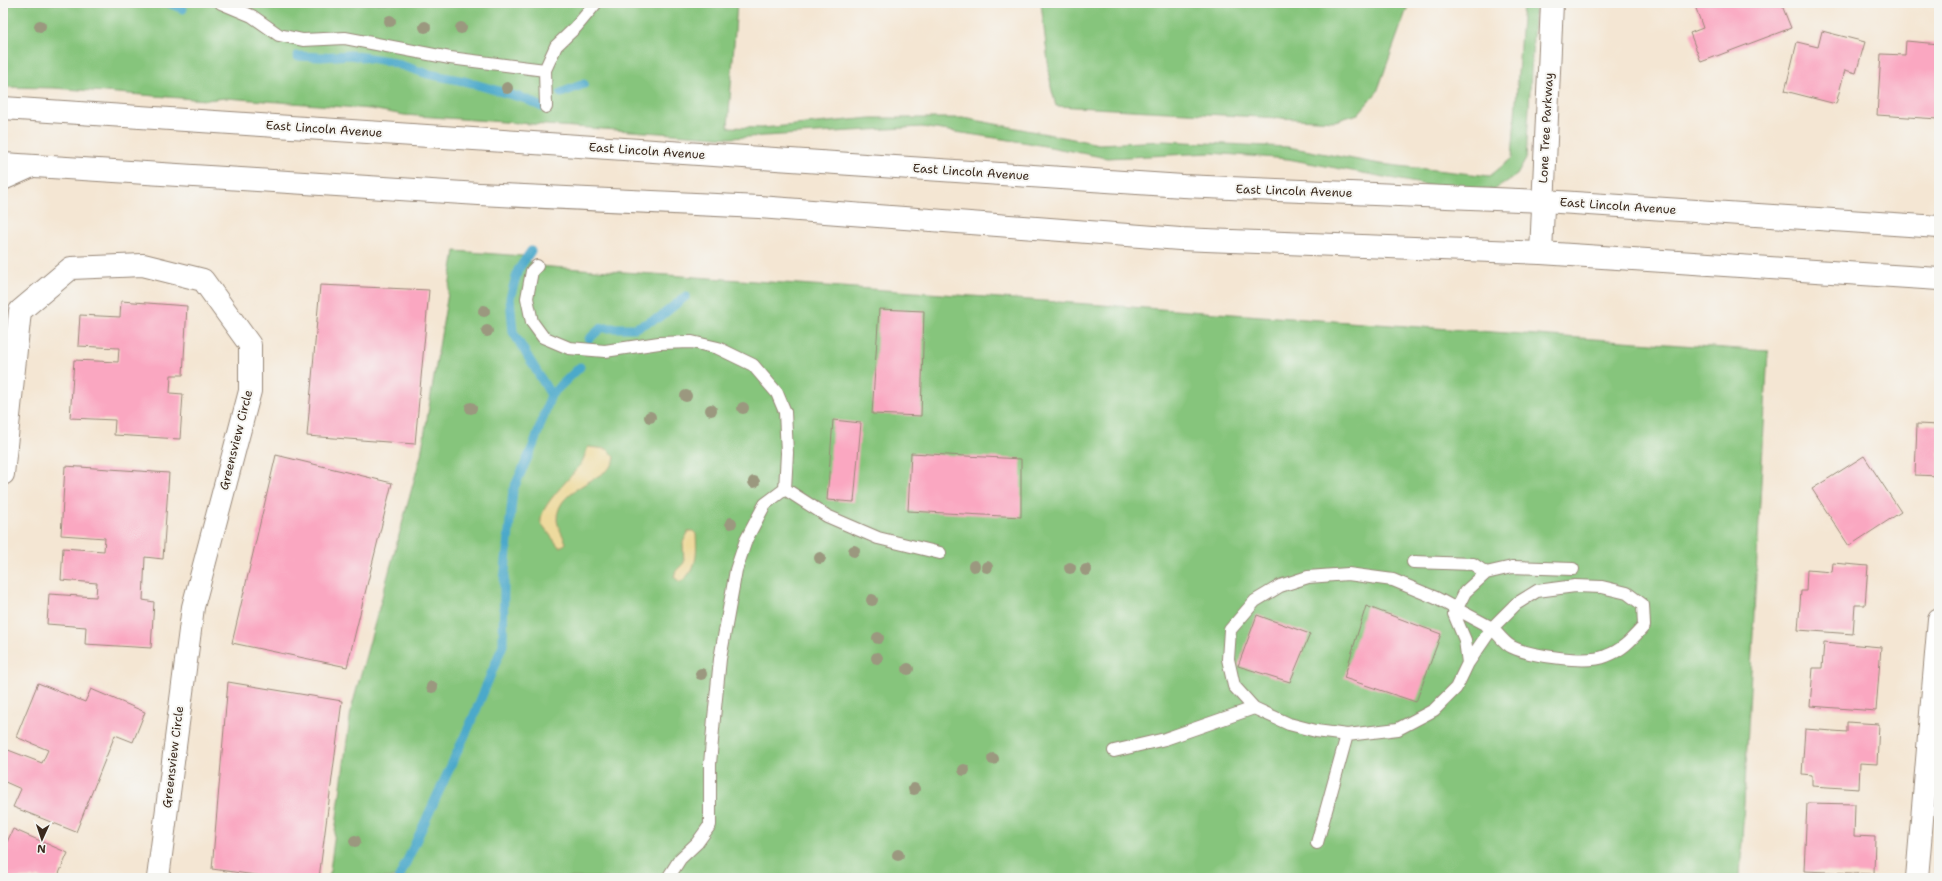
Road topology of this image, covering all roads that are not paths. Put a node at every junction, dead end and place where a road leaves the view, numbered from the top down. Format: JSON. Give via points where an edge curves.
{"nodes":[{"id":1,"x":221,"y":3,"type":"edge"},
{"id":2,"x":596,"y":3,"type":"edge"},
{"id":3,"x":1552,"y":3,"type":"edge"},
{"id":4,"x":545,"y":70,"type":"junction"},
{"id":5,"x":546,"y":107,"type":"dead end"},
{"id":6,"x":3,"y":108,"type":"edge"},
{"id":7,"x":3,"y":164,"type":"edge"},
{"id":8,"x":32,"y":166,"type":"junction"},
{"id":9,"x":3,"y":179,"type":"edge"},
{"id":10,"x":1544,"y":201,"type":"junction"},
{"id":11,"x":1939,"y":227,"type":"edge"},
{"id":12,"x":1541,"y":253,"type":"junction"},
{"id":13,"x":537,"y":266,"type":"dead end"},
{"id":14,"x":1939,"y":279,"type":"edge"},
{"id":15,"x":3,"y":474,"type":"edge"},
{"id":16,"x":785,"y":489,"type":"junction"},
{"id":17,"x":940,"y":553,"type":"dead end"},
{"id":18,"x":1413,"y":562,"type":"dead end"},
{"id":19,"x":1573,"y":569,"type":"dead end"},
{"id":20,"x":1486,"y":573,"type":"junction"},
{"id":21,"x":1457,"y":609,"type":"junction"},
{"id":22,"x":1939,"y":619,"type":"edge"},
{"id":23,"x":1492,"y":628,"type":"junction"},
{"id":24,"x":1468,"y":663,"type":"junction"},
{"id":25,"x":1254,"y":708,"type":"junction"},
{"id":26,"x":1347,"y":735,"type":"junction"},
{"id":27,"x":1114,"y":751,"type":"dead end"},
{"id":28,"x":1317,"y":843,"type":"dead end"},
{"id":29,"x":158,"y":878,"type":"edge"},
{"id":30,"x":668,"y":878,"type":"edge"},
{"id":31,"x":1917,"y":878,"type":"edge"}],
"edges":[{"from":1,"to":4,"type":"lane","via":[[252,16],[279,35],[303,40],[345,38],[450,58]]},
{"from":2,"to":4,"type":"lane","via":[[556,46]]},
{"from":3,"to":10,"type":"main road","name":"Lone Tree Parkway"},
{"from":4,"to":5,"type":"lane"},
{"from":6,"to":10,"type":"main road","name":"East Lincoln Avenue","via":[[1183,186]]},
{"from":7,"to":8,"type":"main road"},
{"from":8,"to":9,"type":"main road"},
{"from":8,"to":12,"type":"main road","via":[[479,194],[758,207],[1180,238]]},
{"from":10,"to":11,"type":"main road","name":"East Lincoln Avenue"},
{"from":10,"to":12,"type":"main road","name":"Lone Tree Parkway"},
{"from":12,"to":14,"type":"main road"},
{"from":13,"to":16,"type":"lane","via":[[532,271],[527,298],[532,322],[542,337],[569,348],[605,350],[659,343],[692,342],[718,348],[753,365],[777,394],[785,412]]},
{"from":15,"to":29,"type":"main road","name":"Greensview Circle","via":[[20,311],[70,268],[143,265],[203,280],[250,345],[250,391],[193,607]]},
{"from":16,"to":17,"type":"lane","via":[[826,516],[878,538]]},
{"from":16,"to":30,"type":"lane","via":[[765,504],[746,540],[736,570],[720,659],[710,764],[710,825]]},
{"from":18,"to":20,"type":"lane","via":[[1474,564]]},
{"from":19,"to":20,"type":"lane","via":[[1512,567]]},
{"from":20,"to":21,"type":"lane","via":[[1464,592]]},
{"from":21,"to":23,"type":"lane"},
{"from":21,"to":24,"type":"lane","via":[[1454,614],[1465,640]]},
{"from":21,"to":25,"type":"lane","via":[[1393,580],[1348,574],[1308,577],[1280,586],[1255,601],[1230,630],[1228,659],[1234,686]]},
{"from":22,"to":31,"type":"main road"},
{"from":23,"to":23,"type":"lane","via":[[1516,604],[1537,592],[1567,587],[1602,587],[1627,593],[1643,605],[1644,626],[1625,647],[1605,657],[1576,658],[1532,654],[1510,647]]},
{"from":23,"to":24,"type":"lane"},
{"from":24,"to":26,"type":"lane","via":[[1456,688],[1434,710],[1398,729]]},
{"from":25,"to":26,"type":"lane","via":[[1296,726]]},
{"from":25,"to":27,"type":"lane","via":[[1165,739]]},
{"from":26,"to":28,"type":"lane"}]}
